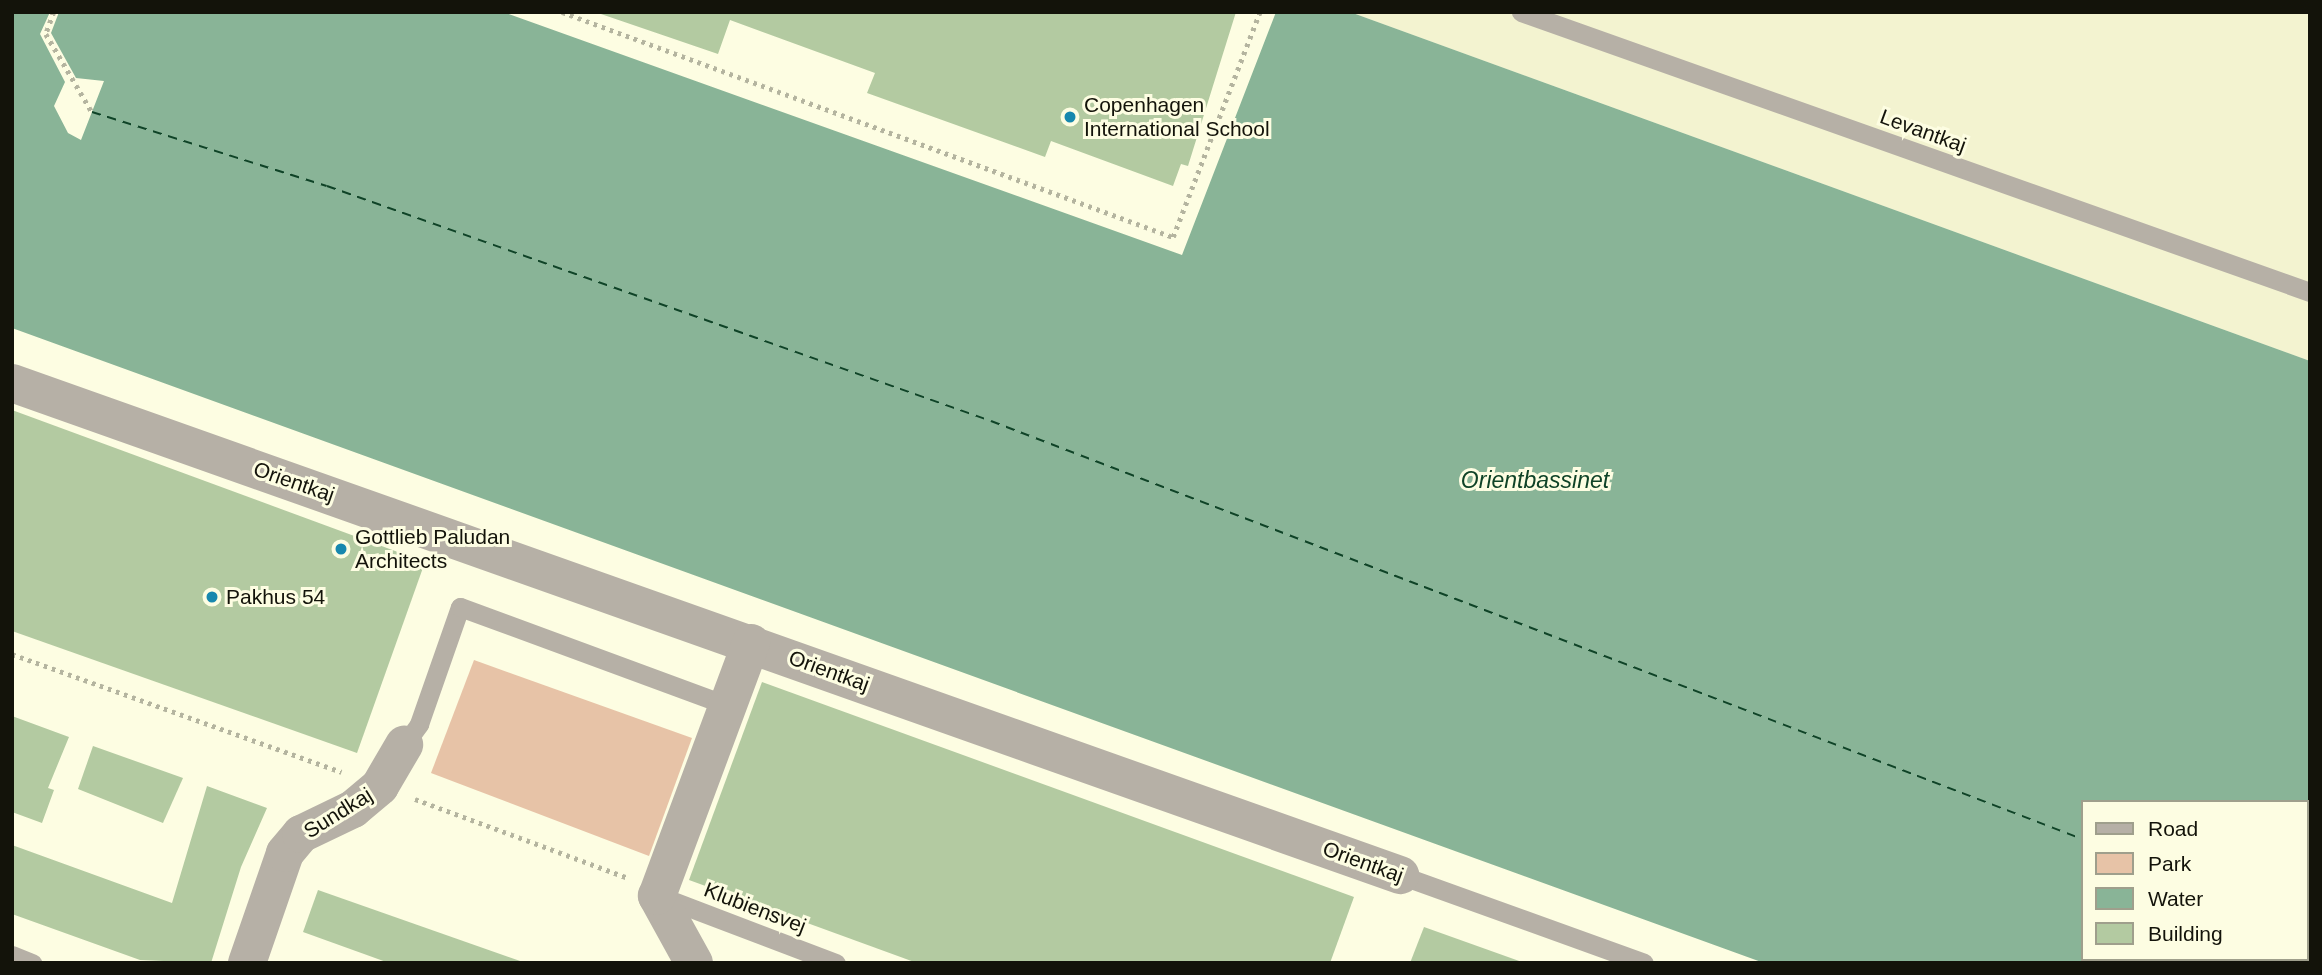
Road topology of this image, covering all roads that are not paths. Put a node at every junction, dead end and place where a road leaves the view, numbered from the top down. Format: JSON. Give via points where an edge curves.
{"nodes":[{"id":1,"x":1521,"y":12,"type":"edge"},
{"id":2,"x":2310,"y":292,"type":"edge"},
{"id":3,"x":12,"y":383,"type":"edge"},
{"id":4,"x":751,"y":643,"type":"junction"},
{"id":5,"x":727,"y":705,"type":"junction"},
{"id":6,"x":404,"y":745,"type":"joint"},
{"id":7,"x":1399,"y":875,"type":"joint"},
{"id":8,"x":657,"y":896,"type":"junction"},
{"id":9,"x":12,"y":956,"type":"edge"},
{"id":10,"x":32,"y":963,"type":"edge"},
{"id":11,"x":247,"y":963,"type":"edge"},
{"id":12,"x":694,"y":963,"type":"edge"},
{"id":13,"x":836,"y":963,"type":"edge"},
{"id":14,"x":1644,"y":963,"type":"edge"}],
"edges":[{"from":1,"to":2,"type":"lane","name":"Levantkaj"},
{"from":3,"to":4,"type":"street","name":"Orientkaj"},
{"from":4,"to":5,"type":"street"},
{"from":4,"to":7,"type":"street","name":"Orientkaj"},
{"from":5,"to":6,"type":"lane","via":[[460,607],[419,724]]},
{"from":5,"to":8,"type":"street"},
{"from":6,"to":11,"type":"street","name":"Sundkaj","via":[[380,786],[354,809],[301,834],[285,853]]},
{"from":7,"to":14,"type":"lane","name":"Orientkaj"},
{"from":8,"to":12,"type":"street"},
{"from":8,"to":13,"type":"lane","name":"Klubiensvej"},
{"from":9,"to":10,"type":"lane"}]}
